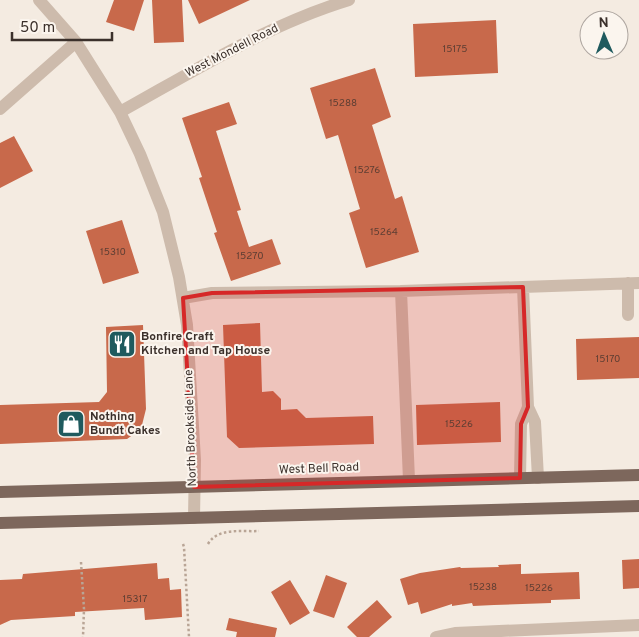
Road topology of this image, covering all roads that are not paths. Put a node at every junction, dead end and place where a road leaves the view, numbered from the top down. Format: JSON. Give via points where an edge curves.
{"nodes":[{"id":1,"x":39,"y":0,"type":"edge"},
{"id":2,"x":349,"y":0,"type":"edge"},
{"id":3,"x":76,"y":42,"type":"junction"},
{"id":4,"x":0,"y":109,"type":"edge"},
{"id":5,"x":120,"y":112,"type":"junction"},
{"id":6,"x":634,"y":283,"type":"edge"},
{"id":7,"x":523,"y":287,"type":"junction"},
{"id":8,"x":401,"y":291,"type":"junction"},
{"id":9,"x":183,"y":298,"type":"junction"},
{"id":10,"x":628,"y":315,"type":"dead end"},
{"id":11,"x":528,"y":407,"type":"junction"},
{"id":12,"x":639,"y":475,"type":"edge"},
{"id":13,"x":520,"y":478,"type":"junction"},
{"id":14,"x":538,"y":478,"type":"junction"},
{"id":15,"x":408,"y":480,"type":"junction"},
{"id":16,"x":194,"y":487,"type":"junction"},
{"id":17,"x":0,"y":492,"type":"edge"},
{"id":18,"x":639,"y":506,"type":"edge"},
{"id":19,"x":194,"y":518,"type":"junction"},
{"id":20,"x":0,"y":523,"type":"edge"},
{"id":21,"x":639,"y":625,"type":"edge"},
{"id":22,"x":436,"y":637,"type":"edge"}],
"edges":[{"from":1,"to":3,"type":"street","name":"North Brookside Lane"},
{"from":2,"to":5,"type":"street","name":"West Mondell Road","via":[[304,16],[239,46]]},
{"from":3,"to":4,"type":"street"},
{"from":3,"to":5,"type":"street","name":"North Brookside Lane"},
{"from":5,"to":9,"type":"street","name":"North Brookside Lane","via":[[163,212]]},
{"from":6,"to":7,"type":"street"},
{"from":6,"to":10,"type":"street"},
{"from":7,"to":8,"type":"street"},
{"from":7,"to":11,"type":"street"},
{"from":8,"to":9,"type":"street","via":[[212,294]]},
{"from":8,"to":15,"type":"street"},
{"from":9,"to":16,"type":"street","name":"North Brookside Lane","via":[[188,337]]},
{"from":11,"to":13,"type":"street","via":[[521,424]]},
{"from":11,"to":14,"type":"street","via":[[535,422]]},
{"from":12,"to":14,"type":"main road","name":"West Bell Road"},
{"from":13,"to":14,"type":"main road","name":"West Bell Road"},
{"from":13,"to":15,"type":"main road","name":"West Bell Road"},
{"from":15,"to":16,"type":"main road","name":"West Bell Road"},
{"from":16,"to":17,"type":"main road","name":"West Bell Road"},
{"from":16,"to":19,"type":"street","name":"North Brookside Lane"},
{"from":18,"to":19,"type":"main road"},
{"from":19,"to":20,"type":"main road"},
{"from":21,"to":22,"type":"street"}]}
